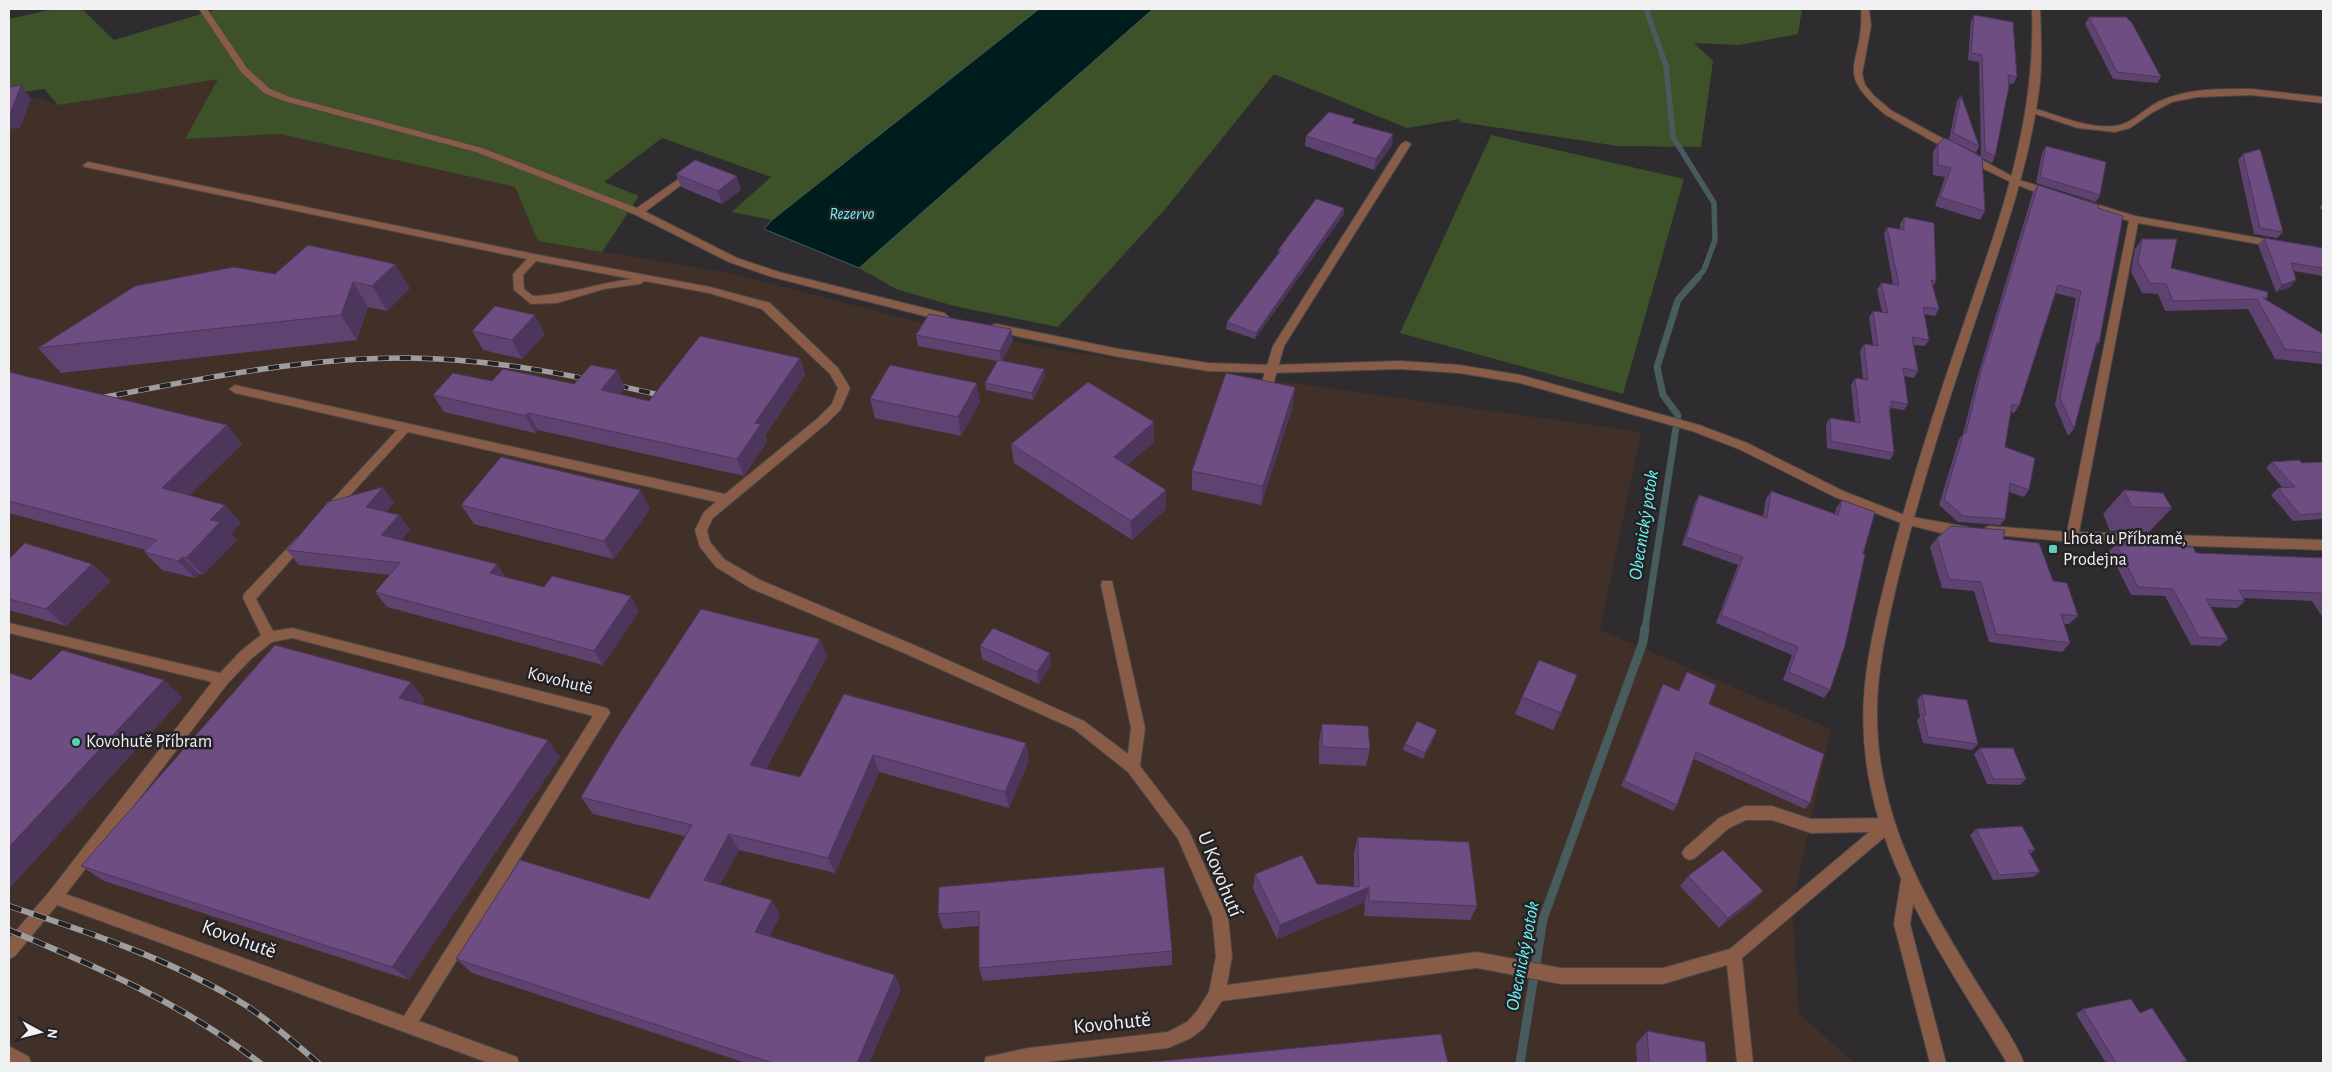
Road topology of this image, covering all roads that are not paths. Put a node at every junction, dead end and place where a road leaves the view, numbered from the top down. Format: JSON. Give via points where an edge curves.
{"nodes":[{"id":1,"x":203,"y":9,"type":"edge"},
{"id":2,"x":1866,"y":9,"type":"edge"},
{"id":3,"x":2036,"y":9,"type":"edge"},
{"id":4,"x":2323,"y":100,"type":"edge"},
{"id":5,"x":2032,"y":111,"type":"junction"},
{"id":6,"x":1406,"y":144,"type":"dead end"},
{"id":7,"x":88,"y":164,"type":"dead end"},
{"id":8,"x":695,"y":170,"type":"edge"},
{"id":9,"x":2016,"y":182,"type":"junction"},
{"id":10,"x":638,"y":212,"type":"junction"},
{"id":11,"x":2134,"y":219,"type":"junction"},
{"id":12,"x":2288,"y":246,"type":"edge"},
{"id":13,"x":534,"y":257,"type":"junction"},
{"id":14,"x":650,"y":280,"type":"junction"},
{"id":15,"x":958,"y":320,"type":"edge"},
{"id":16,"x":986,"y":326,"type":"edge"},
{"id":17,"x":1272,"y":369,"type":"junction"},
{"id":18,"x":1267,"y":385,"type":"edge"},
{"id":19,"x":235,"y":389,"type":"dead end"},
{"id":20,"x":405,"y":428,"type":"junction"},
{"id":21,"x":725,"y":499,"type":"junction"},
{"id":22,"x":320,"y":520,"type":"edge"},
{"id":23,"x":1905,"y":520,"type":"junction"},
{"id":24,"x":308,"y":534,"type":"edge"},
{"id":25,"x":2072,"y":537,"type":"junction"},
{"id":26,"x":2323,"y":545,"type":"edge"},
{"id":27,"x":1107,"y":585,"type":"dead end"},
{"id":28,"x":9,"y":628,"type":"edge"},
{"id":29,"x":268,"y":637,"type":"junction"},
{"id":30,"x":223,"y":679,"type":"junction"},
{"id":31,"x":1133,"y":766,"type":"junction"},
{"id":32,"x":1888,"y":825,"type":"junction"},
{"id":33,"x":1690,"y":853,"type":"dead end"},
{"id":34,"x":1909,"y":880,"type":"junction"},
{"id":35,"x":54,"y":897,"type":"junction"},
{"id":36,"x":9,"y":951,"type":"edge"},
{"id":37,"x":1734,"y":955,"type":"junction"},
{"id":38,"x":1217,"y":994,"type":"junction"},
{"id":39,"x":408,"y":1024,"type":"junction"},
{"id":40,"x":9,"y":1054,"type":"edge"},
{"id":41,"x":23,"y":1063,"type":"edge"},
{"id":42,"x":512,"y":1063,"type":"edge"},
{"id":43,"x":992,"y":1063,"type":"edge"},
{"id":44,"x":1745,"y":1063,"type":"edge"},
{"id":45,"x":1938,"y":1063,"type":"edge"},
{"id":46,"x":2016,"y":1063,"type":"edge"}],
"edges":[{"from":1,"to":10,"type":"street","via":[[244,70],[267,91],[479,150]]},
{"from":2,"to":9,"type":"street","via":[[1864,39],[1856,64],[1858,82],[1865,92],[1890,113]]},
{"from":3,"to":5,"type":"street","via":[[2038,29]]},
{"from":4,"to":5,"type":"street","via":[[2212,92],[2176,98],[2126,127],[2108,129]]},
{"from":5,"to":9,"type":"street"},
{"from":6,"to":17,"type":"street","via":[[1279,346]]},
{"from":7,"to":13,"type":"street"},
{"from":8,"to":10,"type":"street"},
{"from":9,"to":11,"type":"street"},
{"from":9,"to":23,"type":"street"},
{"from":10,"to":15,"type":"street","via":[[733,260],[776,275]]},
{"from":11,"to":12,"type":"street"},
{"from":11,"to":25,"type":"street"},
{"from":13,"to":14,"type":"street"},
{"from":13,"to":14,"type":"street","via":[[518,274],[519,290],[531,300],[557,299],[604,286]]},
{"from":14,"to":21,"type":"street","name":"U Kovohutí","via":[[710,290],[766,306],[834,371],[844,388],[837,406],[822,421],[744,488]]},
{"from":16,"to":17,"type":"street","via":[[1208,367]]},
{"from":17,"to":18,"type":"street"},
{"from":17,"to":23,"type":"street","via":[[1400,365],[1459,369],[1520,379],[1695,428],[1743,446],[1839,494]]},
{"from":19,"to":20,"type":"street"},
{"from":20,"to":21,"type":"street"},
{"from":20,"to":22,"type":"street"},
{"from":21,"to":31,"type":"street","name":"U Kovohutí","via":[[708,515],[701,530],[704,544],[720,563],[755,584],[1079,725]]},
{"from":23,"to":25,"type":"street","via":[[1941,528]]},
{"from":23,"to":32,"type":"street","via":[[1873,663],[1870,716],[1875,775]]},
{"from":24,"to":29,"type":"street","via":[[249,598]]},
{"from":25,"to":26,"type":"street"},
{"from":27,"to":31,"type":"street","via":[[1138,728]]},
{"from":28,"to":30,"type":"street"},
{"from":29,"to":30,"type":"street"},
{"from":29,"to":39,"type":"street","name":"Kovohutě","via":[[292,633],[604,713]]},
{"from":30,"to":35,"type":"street"},
{"from":31,"to":38,"type":"street","name":"U Kovohutí","via":[[1183,834],[1220,917],[1224,956]]},
{"from":32,"to":33,"type":"street","via":[[1811,826],[1772,814],[1745,813],[1724,823]]},
{"from":32,"to":34,"type":"street"},
{"from":32,"to":37,"type":"street"},
{"from":34,"to":45,"type":"street","via":[[1902,924]]},
{"from":34,"to":46,"type":"street"},
{"from":35,"to":36,"type":"street"},
{"from":35,"to":39,"type":"street","name":"Kovohutě"},
{"from":37,"to":38,"type":"street","via":[[1663,976],[1560,976],[1478,960]]},
{"from":37,"to":44,"type":"street"},
{"from":38,"to":43,"type":"street","name":"Kovohutě","via":[[1206,1017],[1189,1031],[1168,1040]]},
{"from":39,"to":42,"type":"street","name":"Kovohutě"},
{"from":40,"to":41,"type":"street"}]}
